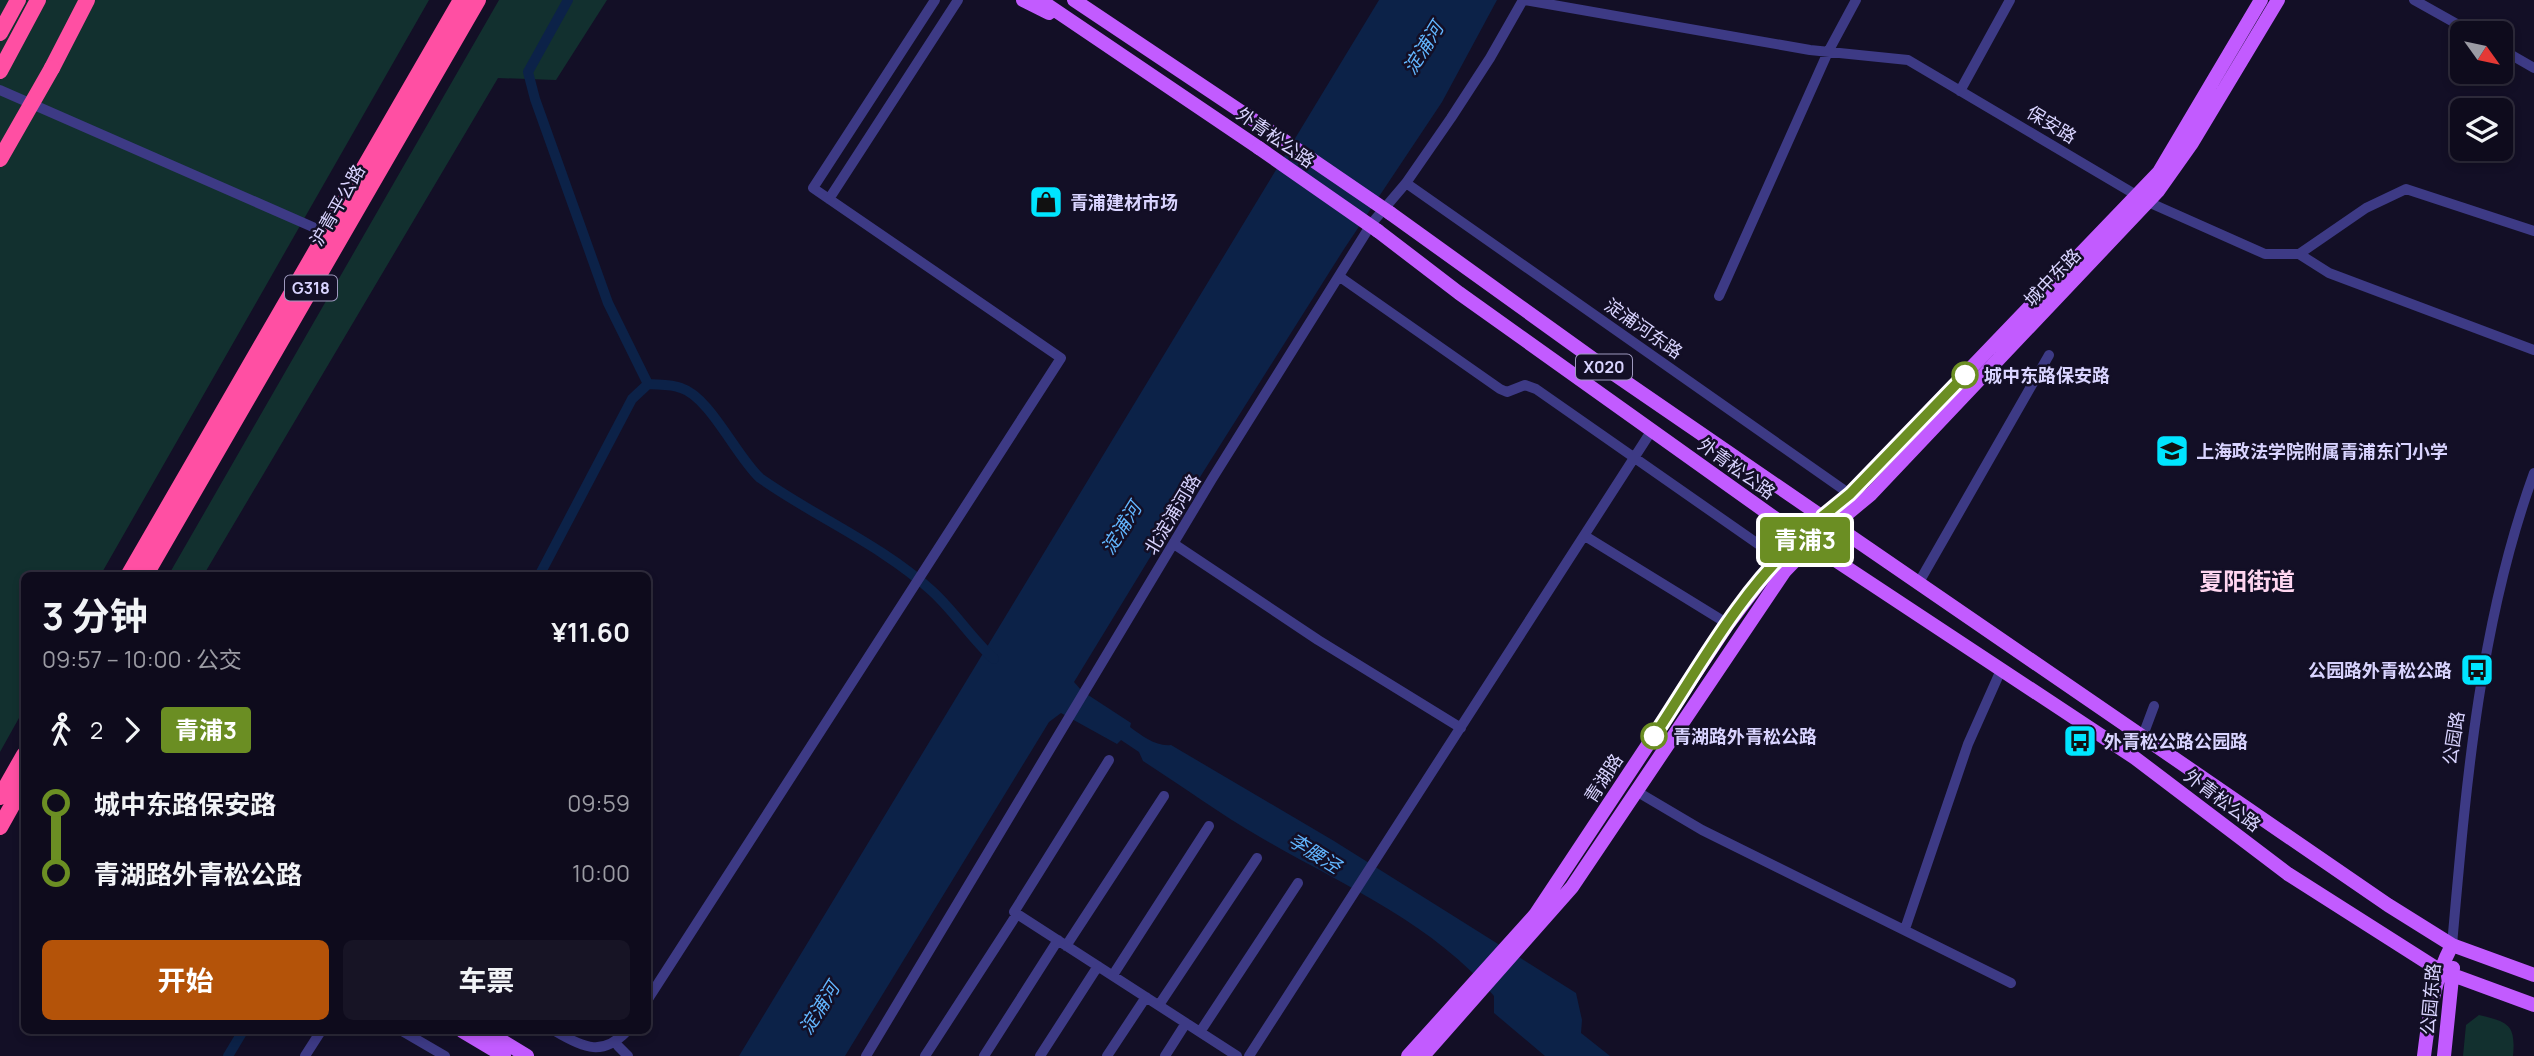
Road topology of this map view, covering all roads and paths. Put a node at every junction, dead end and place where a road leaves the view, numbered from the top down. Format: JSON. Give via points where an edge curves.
{"nodes":[{"id":1,"x":18,"y":0,"type":"edge"},
{"id":2,"x":38,"y":0,"type":"edge"},
{"id":3,"x":87,"y":0,"type":"edge"},
{"id":4,"x":461,"y":0,"type":"edge"},
{"id":5,"x":478,"y":0,"type":"edge"},
{"id":6,"x":935,"y":0,"type":"edge"},
{"id":7,"x":958,"y":0,"type":"edge"},
{"id":8,"x":1023,"y":0,"type":"edge"},
{"id":9,"x":1040,"y":0,"type":"edge"},
{"id":10,"x":1076,"y":0,"type":"edge"},
{"id":11,"x":1524,"y":0,"type":"edge"},
{"id":12,"x":1856,"y":0,"type":"edge"},
{"id":13,"x":2010,"y":0,"type":"edge"},
{"id":14,"x":2261,"y":0,"type":"edge"},
{"id":15,"x":2278,"y":0,"type":"edge"},
{"id":16,"x":2414,"y":0,"type":"edge"},
{"id":17,"x":2452,"y":21,"type":"edge"},
{"id":18,"x":1073,"y":22,"type":"junction"},
{"id":19,"x":0,"y":33,"type":"edge"},
{"id":20,"x":1828,"y":52,"type":"junction"},
{"id":21,"x":2513,"y":56,"type":"edge"},
{"id":22,"x":2534,"y":68,"type":"edge"},
{"id":23,"x":0,"y":71,"type":"edge"},
{"id":24,"x":0,"y":90,"type":"edge"},
{"id":25,"x":1960,"y":91,"type":"junction"},
{"id":26,"x":0,"y":159,"type":"edge"},
{"id":27,"x":1406,"y":183,"type":"junction"},
{"id":28,"x":829,"y":199,"type":"junction"},
{"id":29,"x":2143,"y":199,"type":"junction"},
{"id":30,"x":2534,"y":231,"type":"edge"},
{"id":31,"x":333,"y":236,"type":"junction"},
{"id":32,"x":2299,"y":254,"type":"junction"},
{"id":33,"x":1340,"y":277,"type":"junction"},
{"id":34,"x":1719,"y":296,"type":"dead end"},
{"id":35,"x":2534,"y":350,"type":"edge"},
{"id":36,"x":2049,"y":355,"type":"dead end"},
{"id":37,"x":1652,"y":430,"type":"junction"},
{"id":38,"x":1634,"y":460,"type":"junction"},
{"id":39,"x":2534,"y":473,"type":"edge"},
{"id":40,"x":1856,"y":498,"type":"junction"},
{"id":41,"x":1829,"y":520,"type":"junction"},
{"id":42,"x":1585,"y":536,"type":"junction"},
{"id":43,"x":1806,"y":541,"type":"junction"},
{"id":44,"x":1174,"y":544,"type":"junction"},
{"id":45,"x":1778,"y":558,"type":"junction"},
{"id":46,"x":130,"y":572,"type":"edge"},
{"id":47,"x":147,"y":572,"type":"edge"},
{"id":48,"x":1917,"y":584,"type":"junction"},
{"id":49,"x":1728,"y":624,"type":"junction"},
{"id":50,"x":2001,"y":670,"type":"junction"},
{"id":51,"x":2154,"y":706,"type":"dead end"},
{"id":52,"x":1461,"y":728,"type":"junction"},
{"id":53,"x":2141,"y":738,"type":"junction"},
{"id":54,"x":1110,"y":760,"type":"dead end"},
{"id":55,"x":21,"y":766,"type":"edge"},
{"id":56,"x":21,"y":789,"type":"edge"},
{"id":57,"x":1636,"y":791,"type":"junction"},
{"id":58,"x":1164,"y":796,"type":"dead end"},
{"id":59,"x":0,"y":797,"type":"edge"},
{"id":60,"x":1209,"y":826,"type":"dead end"},
{"id":61,"x":0,"y":827,"type":"edge"},
{"id":62,"x":1257,"y":858,"type":"dead end"},
{"id":63,"x":1298,"y":883,"type":"dead end"},
{"id":64,"x":1017,"y":914,"type":"junction"},
{"id":65,"x":1905,"y":929,"type":"junction"},
{"id":66,"x":1062,"y":943,"type":"junction"},
{"id":67,"x":2452,"y":945,"type":"junction"},
{"id":68,"x":1511,"y":949,"type":"junction"},
{"id":69,"x":1098,"y":966,"type":"junction"},
{"id":70,"x":2439,"y":970,"type":"junction"},
{"id":71,"x":1112,"y":975,"type":"junction"},
{"id":72,"x":2534,"y":975,"type":"edge"},
{"id":73,"x":2454,"y":976,"type":"junction"},
{"id":74,"x":2011,"y":983,"type":"dead end"},
{"id":75,"x":1478,"y":985,"type":"junction"},
{"id":76,"x":651,"y":994,"type":"edge"},
{"id":77,"x":1146,"y":997,"type":"junction"},
{"id":78,"x":1159,"y":1005,"type":"junction"},
{"id":79,"x":2534,"y":1005,"type":"edge"},
{"id":80,"x":1186,"y":1023,"type":"junction"},
{"id":81,"x":1200,"y":1032,"type":"junction"},
{"id":82,"x":319,"y":1034,"type":"edge"},
{"id":83,"x":406,"y":1034,"type":"edge"},
{"id":84,"x":468,"y":1034,"type":"edge"},
{"id":85,"x":488,"y":1034,"type":"edge"},
{"id":86,"x":560,"y":1034,"type":"edge"},
{"id":87,"x":625,"y":1034,"type":"edge"},
{"id":88,"x":618,"y":1046,"type":"junction"},
{"id":89,"x":504,"y":1051,"type":"edge"},
{"id":90,"x":305,"y":1056,"type":"edge"},
{"id":91,"x":445,"y":1056,"type":"edge"},
{"id":92,"x":527,"y":1056,"type":"edge"},
{"id":93,"x":628,"y":1056,"type":"edge"},
{"id":94,"x":866,"y":1056,"type":"edge"},
{"id":95,"x":926,"y":1056,"type":"edge"},
{"id":96,"x":984,"y":1056,"type":"edge"},
{"id":97,"x":1041,"y":1056,"type":"edge"},
{"id":98,"x":1107,"y":1056,"type":"edge"},
{"id":99,"x":1165,"y":1056,"type":"edge"},
{"id":100,"x":1237,"y":1056,"type":"edge"},
{"id":101,"x":1249,"y":1056,"type":"edge"},
{"id":102,"x":1408,"y":1056,"type":"edge"},
{"id":103,"x":1423,"y":1056,"type":"edge"},
{"id":104,"x":2424,"y":1056,"type":"edge"},
{"id":105,"x":2444,"y":1056,"type":"edge"}],
"edges":[{"from":1,"to":19,"type":"highway"},
{"from":2,"to":23,"type":"highway"},
{"from":3,"to":26,"type":"highway","bridge":true},
{"from":4,"to":31,"type":"highway","name":"沪青平公路","number":"G318"},
{"from":5,"to":31,"type":"highway","name":"沪青平公路","number":"G318"},
{"from":6,"to":28,"type":"street","via":[[813,188]]},
{"from":7,"to":28,"type":"street"},
{"from":8,"to":18,"type":"main road"},
{"from":9,"to":18,"type":"main road","name":"外青松公路","number":"X020"},
{"from":10,"to":41,"type":"main road","name":"外青松公路","number":"X020","bridge":true},
{"from":11,"to":20,"type":"street","name":"保安路"},
{"from":11,"to":27,"type":"street","name":"北淀浦河路"},
{"from":12,"to":20,"type":"street"},
{"from":13,"to":25,"type":"street"},
{"from":14,"to":29,"type":"main road","name":"城中东路"},
{"from":15,"to":29,"type":"main road","name":"城中东路","via":[[2192,143]]},
{"from":16,"to":17,"type":"street"},
{"from":18,"to":37,"type":"main road","name":"外青松公路","number":"X020","bridge":true,"via":[[1378,231]]},
{"from":20,"to":25,"type":"street","name":"保安路","via":[[1908,60]]},
{"from":20,"to":34,"type":"street"},
{"from":21,"to":22,"type":"street"},
{"from":24,"to":31,"type":"street"},
{"from":25,"to":29,"type":"street","name":"保安路"},
{"from":27,"to":33,"type":"street","name":"北淀浦河路","via":[[1372,223]]},
{"from":27,"to":40,"type":"street","name":"淀浦河东路"},
{"from":28,"to":76,"type":"street","via":[[1061,358]]},
{"from":29,"to":32,"type":"street","name":"保安路","via":[[2265,254]]},
{"from":29,"to":40,"type":"main road","name":"城中东路"},
{"from":30,"to":32,"type":"street","via":[[2406,190],[2366,208]]},
{"from":31,"to":46,"type":"highway","name":"沪青平公路","number":"G318"},
{"from":31,"to":47,"type":"highway","name":"沪青平公路","number":"G318"},
{"from":32,"to":35,"type":"street","via":[[2329,273]]},
{"from":33,"to":38,"type":"street","via":[[1500,388],[1507,392],[1525,385],[1536,389]]},
{"from":33,"to":44,"type":"street","name":"北淀浦河路"},
{"from":36,"to":48,"type":"street"},
{"from":37,"to":38,"type":"street"},
{"from":37,"to":43,"type":"main road","name":"外青松公路","number":"X020"},
{"from":38,"to":42,"type":"street"},
{"from":38,"to":45,"type":"street"},
{"from":39,"to":67,"type":"street","name":"公园路","via":[[2505,566],[2468,760]]},
{"from":40,"to":41,"type":"main road","name":"城中东路"},
{"from":41,"to":43,"type":"main road","name":"城中东路"},
{"from":41,"to":48,"type":"main road","name":"外青松公路","number":"X020"},
{"from":42,"to":49,"type":"street"},
{"from":42,"to":52,"type":"street"},
{"from":43,"to":45,"type":"main road","name":"青湖路"},
{"from":43,"to":50,"type":"main road","name":"外青松公路","number":"X020"},
{"from":43,"to":57,"type":"main road","name":"青湖路"},
{"from":44,"to":52,"type":"street"},
{"from":44,"to":94,"type":"street","name":"北淀浦河路"},
{"from":45,"to":49,"type":"main road","name":"青湖路"},
{"from":48,"to":53,"type":"main road","name":"外青松公路","number":"X020"},
{"from":49,"to":68,"type":"main road","name":"青湖路"},
{"from":50,"to":65,"type":"street","via":[[1968,744]]},
{"from":50,"to":70,"type":"main road","name":"外青松公路","number":"X020","via":[[2135,758],[2288,874]]},
{"from":51,"to":53,"type":"street"},
{"from":52,"to":101,"type":"street"},
{"from":53,"to":67,"type":"main road","name":"外青松公路","number":"X020"},
{"from":54,"to":64,"type":"street","via":[[1014,912]]},
{"from":55,"to":59,"type":"highway"},
{"from":56,"to":61,"type":"highway"},
{"from":57,"to":65,"type":"street","via":[[1702,830]]},
{"from":57,"to":68,"type":"main road","name":"青湖路","via":[[1572,887]]},
{"from":58,"to":66,"type":"street"},
{"from":60,"to":71,"type":"street"},
{"from":62,"to":78,"type":"street"},
{"from":63,"to":81,"type":"street"},
{"from":64,"to":66,"type":"street"},
{"from":64,"to":95,"type":"street"},
{"from":65,"to":74,"type":"street"},
{"from":66,"to":69,"type":"street"},
{"from":66,"to":96,"type":"street"},
{"from":67,"to":70,"type":"main road","name":"公园路"},
{"from":67,"to":72,"type":"main road","name":"外青松公路","number":"X020"},
{"from":67,"to":73,"type":"main road","name":"公园东路"},
{"from":68,"to":75,"type":"main road","name":"青湖路"},
{"from":69,"to":71,"type":"street"},
{"from":69,"to":97,"type":"street"},
{"from":70,"to":73,"type":"main road","name":"外青松公路","number":"X020"},
{"from":70,"to":104,"type":"main road","name":"公园东路"},
{"from":71,"to":77,"type":"street"},
{"from":73,"to":79,"type":"main road","name":"外青松公路","number":"X020"},
{"from":73,"to":105,"type":"main road","name":"公园东路"},
{"from":75,"to":102,"type":"main road","name":"青湖路"},
{"from":75,"to":103,"type":"main road","name":"青湖路"},
{"from":77,"to":78,"type":"street"},
{"from":77,"to":98,"type":"street"},
{"from":78,"to":80,"type":"street"},
{"from":80,"to":81,"type":"street"},
{"from":80,"to":99,"type":"street"},
{"from":81,"to":100,"type":"street"},
{"from":82,"to":90,"type":"street"},
{"from":83,"to":91,"type":"street"},
{"from":84,"to":89,"type":"main road"},
{"from":85,"to":89,"type":"main road"},
{"from":86,"to":88,"type":"street","via":[[591,1053],[606,1053]]},
{"from":87,"to":88,"type":"street"},
{"from":88,"to":93,"type":"street"},
{"from":89,"to":92,"type":"main road"}]}
